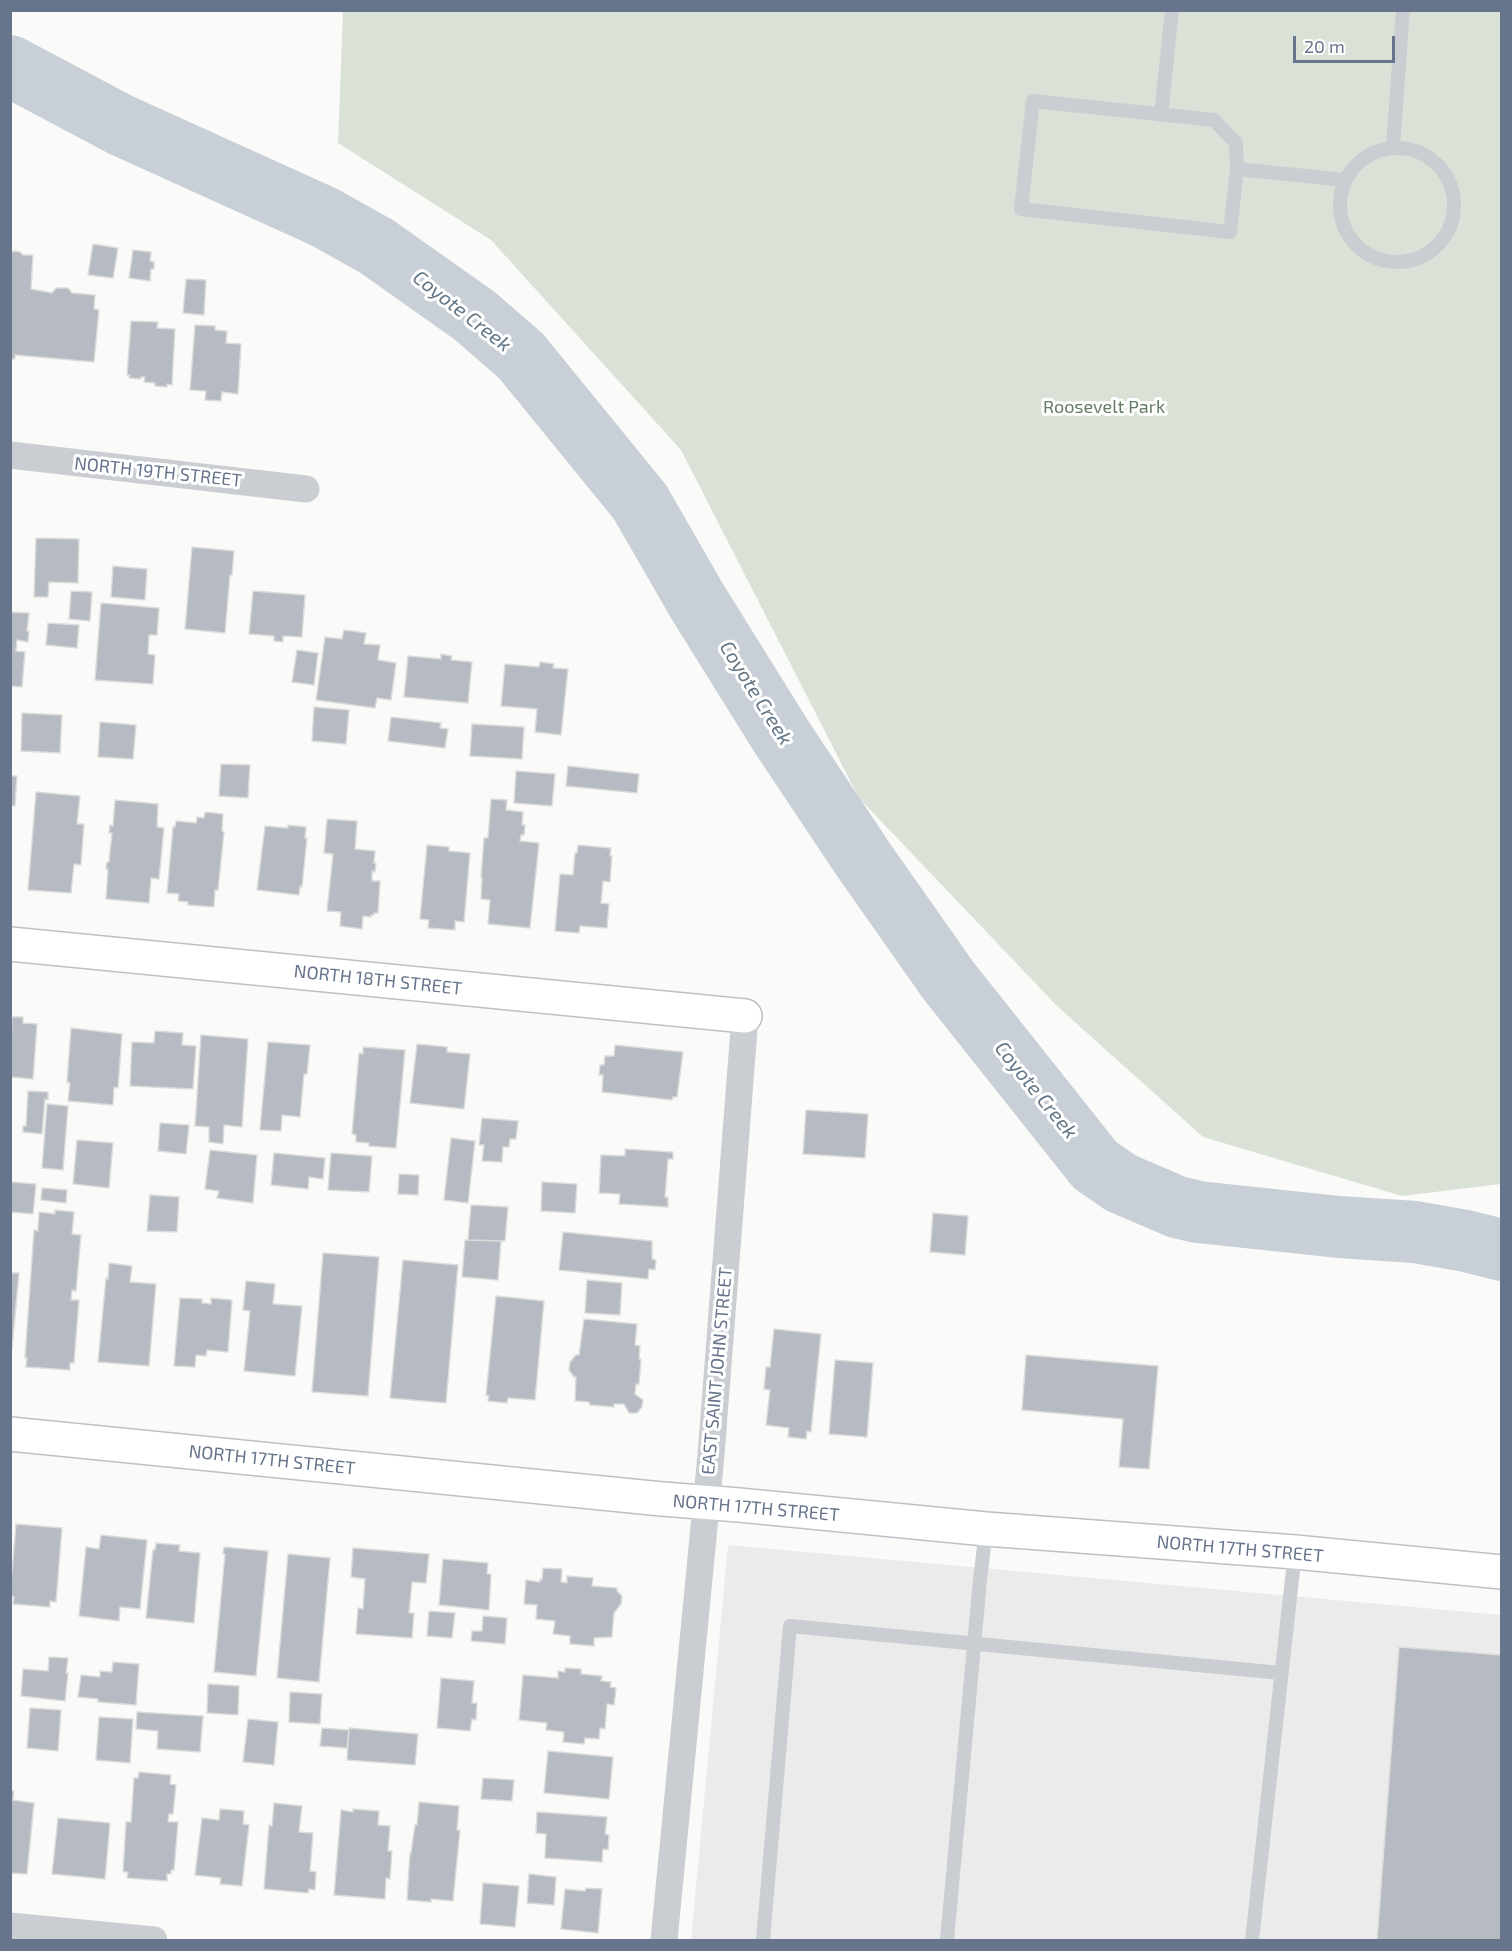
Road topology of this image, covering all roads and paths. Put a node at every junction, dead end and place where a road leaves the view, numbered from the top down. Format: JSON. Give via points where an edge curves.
{"nodes":[{"id":1,"x":1172,"y":10,"type":"edge"},
{"id":2,"x":1403,"y":10,"type":"edge"},
{"id":3,"x":1161,"y":115,"type":"junction"},
{"id":4,"x":1392,"y":147,"type":"junction"},
{"id":5,"x":1237,"y":169,"type":"junction"},
{"id":6,"x":1345,"y":180,"type":"junction"},
{"id":7,"x":10,"y":455,"type":"edge"},
{"id":8,"x":306,"y":489,"type":"dead end"},
{"id":9,"x":10,"y":944,"type":"edge"},
{"id":10,"x":745,"y":1016,"type":"joint"},
{"id":11,"x":10,"y":1434,"type":"edge"},
{"id":12,"x":705,"y":1503,"type":"junction"},
{"id":13,"x":986,"y":1529,"type":"junction"},
{"id":14,"x":1294,"y":1552,"type":"junction"},
{"id":15,"x":1502,"y":1572,"type":"edge"},
{"id":16,"x":975,"y":1644,"type":"junction"},
{"id":17,"x":1281,"y":1674,"type":"junction"},
{"id":18,"x":10,"y":1926,"type":"edge"},
{"id":19,"x":154,"y":1941,"type":"edge"},
{"id":20,"x":664,"y":1941,"type":"edge"},
{"id":21,"x":763,"y":1941,"type":"edge"},
{"id":22,"x":947,"y":1941,"type":"edge"},
{"id":23,"x":1252,"y":1941,"type":"edge"}],
"edges":[{"from":1,"to":3,"type":"lane"},
{"from":2,"to":4,"type":"lane"},
{"from":3,"to":5,"type":"lane","via":[[1214,120],[1236,143]]},
{"from":3,"to":5,"type":"lane","via":[[1033,101],[1021,209],[1230,232]]},
{"from":4,"to":6,"type":"lane","via":[[1373,152]]},
{"from":4,"to":6,"type":"lane","via":[[1429,156],[1452,185],[1452,223],[1444,239],[1430,253],[1394,263],[1376,259],[1360,249],[1347,234],[1341,217],[1340,198]]},
{"from":5,"to":6,"type":"lane"},
{"from":7,"to":8,"type":"street","name":"NORTH 19TH STREET"},
{"from":9,"to":10,"type":"main road","name":"NORTH 18TH STREET"},
{"from":10,"to":12,"type":"street","name":"EAST SAINT JOHN STREET"},
{"from":11,"to":12,"type":"main road","name":"NORTH 17TH STREET"},
{"from":12,"to":13,"type":"main road","name":"NORTH 17TH STREET"},
{"from":12,"to":20,"type":"street","name":"EAST SAINT JOHN STREET"},
{"from":13,"to":14,"type":"main road","name":"NORTH 17TH STREET"},
{"from":13,"to":16,"type":"lane"},
{"from":14,"to":15,"type":"main road","name":"NORTH 17TH STREET"},
{"from":14,"to":17,"type":"lane"},
{"from":16,"to":17,"type":"lane"},
{"from":16,"to":21,"type":"lane","via":[[790,1626]]},
{"from":16,"to":22,"type":"lane"},
{"from":17,"to":23,"type":"lane"},
{"from":18,"to":19,"type":"street"}]}
